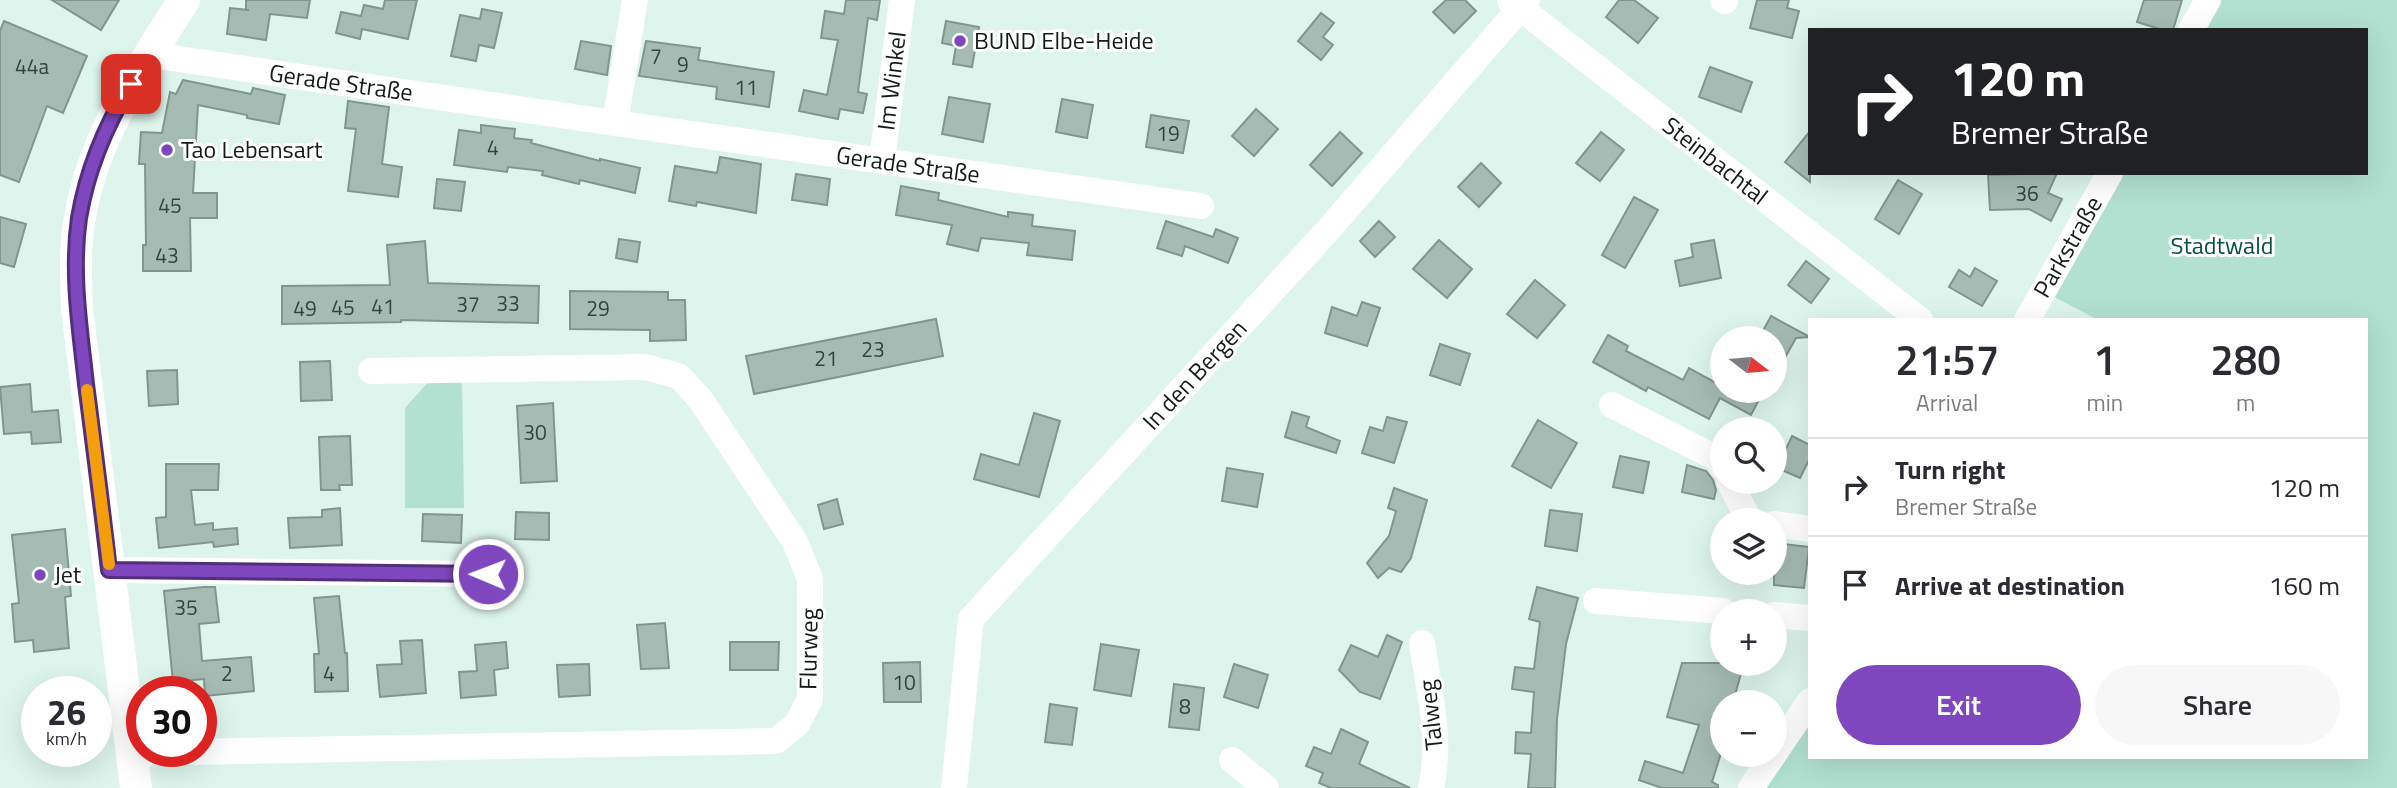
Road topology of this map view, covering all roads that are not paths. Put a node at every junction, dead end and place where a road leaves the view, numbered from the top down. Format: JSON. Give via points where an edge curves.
{"nodes":[{"id":1,"x":184,"y":0,"type":"edge"},
{"id":2,"x":635,"y":0,"type":"edge"},
{"id":3,"x":902,"y":0,"type":"edge"},
{"id":4,"x":2208,"y":0,"type":"edge"},
{"id":5,"x":1518,"y":3,"type":"edge"},
{"id":6,"x":2192,"y":28,"type":"edge"},
{"id":7,"x":153,"y":50,"type":"junction"},
{"id":8,"x":615,"y":123,"type":"junction"},
{"id":9,"x":883,"y":161,"type":"junction"},
{"id":10,"x":2109,"y":175,"type":"edge"},
{"id":11,"x":1201,"y":206,"type":"dead end"},
{"id":12,"x":1917,"y":318,"type":"edge"},
{"id":13,"x":2027,"y":318,"type":"edge"},
{"id":14,"x":371,"y":371,"type":"dead end"},
{"id":15,"x":1612,"y":405,"type":"dead end"},
{"id":16,"x":1710,"y":455,"type":"edge"},
{"id":17,"x":1787,"y":526,"type":"edge"},
{"id":18,"x":1808,"y":529,"type":"edge"},
{"id":19,"x":109,"y":570,"type":"junction"},
{"id":20,"x":488,"y":574,"type":"dead end"},
{"id":21,"x":1596,"y":601,"type":"dead end"},
{"id":22,"x":1710,"y":610,"type":"edge"},
{"id":23,"x":1787,"y":616,"type":"edge"},
{"id":24,"x":1808,"y":618,"type":"edge"},
{"id":25,"x":1422,"y":643,"type":"dead end"},
{"id":26,"x":1808,"y":704,"type":"edge"},
{"id":27,"x":126,"y":705,"type":"edge"},
{"id":28,"x":1787,"y":735,"type":"edge"},
{"id":29,"x":217,"y":751,"type":"edge"},
{"id":30,"x":1232,"y":760,"type":"dead end"},
{"id":31,"x":134,"y":767,"type":"edge"},
{"id":32,"x":1766,"y":767,"type":"edge"},
{"id":33,"x":136,"y":788,"type":"edge"},
{"id":34,"x":954,"y":788,"type":"edge"},
{"id":35,"x":1266,"y":788,"type":"edge"},
{"id":36,"x":1431,"y":788,"type":"edge"},
{"id":37,"x":1752,"y":788,"type":"edge"}],
"edges":[{"from":1,"to":7,"type":"street"},
{"from":2,"to":8,"type":"street"},
{"from":3,"to":9,"type":"street","name":"Im Winkel"},
{"from":4,"to":6,"type":"street"},
{"from":5,"to":12,"type":"street","name":"Steinbachtal"},
{"from":5,"to":34,"type":"street","name":"In den Bergen","via":[[1329,229],[971,618]]},
{"from":7,"to":8,"type":"street","name":"Gerade Straße","via":[[165,57]]},
{"from":7,"to":19,"type":"street","via":[[102,137],[79,218],[76,251],[77,309]]},
{"from":8,"to":9,"type":"street","name":"Gerade Straße"},
{"from":9,"to":11,"type":"street","name":"Gerade Straße"},
{"from":10,"to":13,"type":"street","name":"Parkstraße"},
{"from":14,"to":29,"type":"street","name":"Flurweg","via":[[645,367],[678,376],[700,399],[795,542],[810,579],[810,699],[797,724],[776,741]]},
{"from":15,"to":16,"type":"street"},
{"from":17,"to":18,"type":"street"},
{"from":19,"to":20,"type":"street"},
{"from":19,"to":27,"type":"street"},
{"from":21,"to":22,"type":"street"},
{"from":23,"to":24,"type":"street"},
{"from":25,"to":36,"type":"street","name":"Talweg","via":[[1436,736]]},
{"from":26,"to":28,"type":"street"},
{"from":30,"to":35,"type":"street"},
{"from":31,"to":33,"type":"street"},
{"from":32,"to":37,"type":"street"}]}
